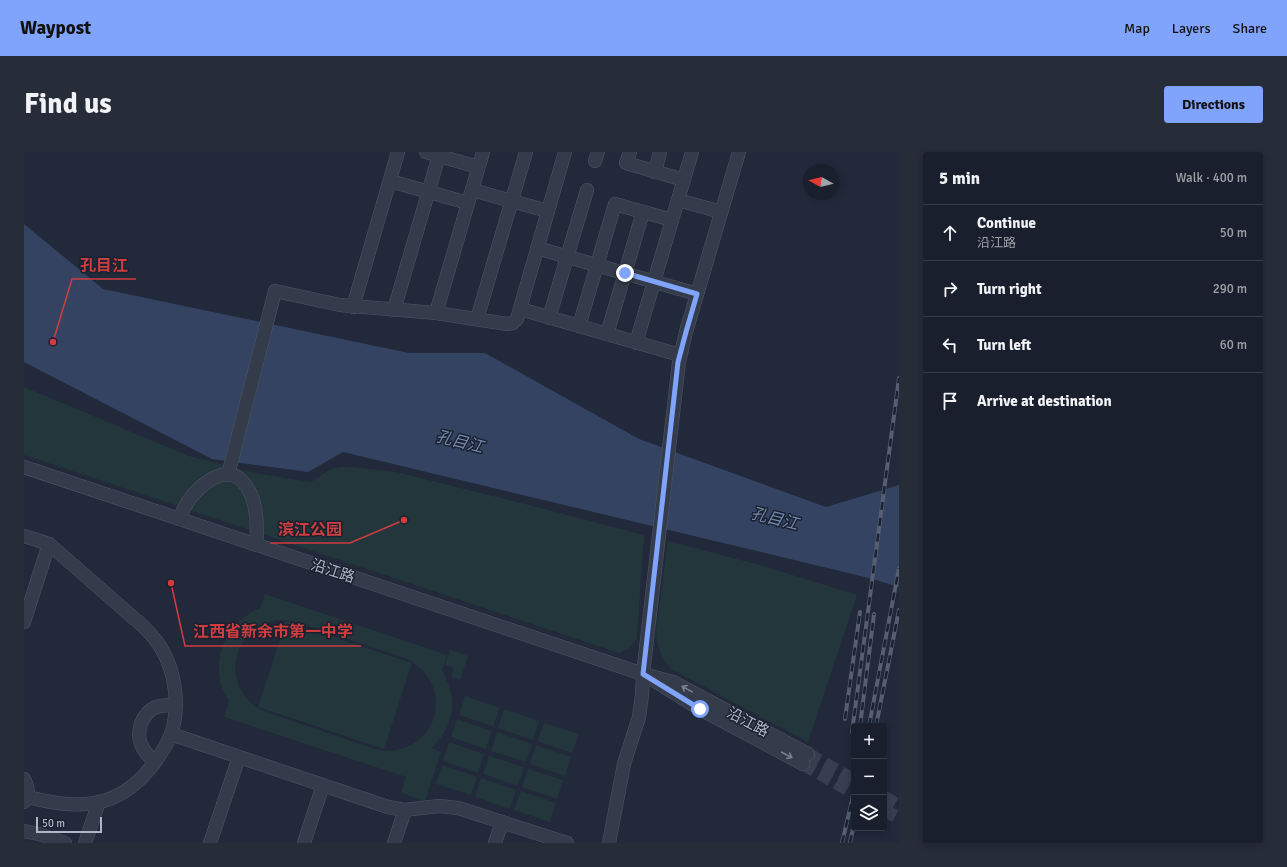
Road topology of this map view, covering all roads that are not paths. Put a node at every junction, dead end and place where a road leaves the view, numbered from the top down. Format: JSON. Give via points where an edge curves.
{"nodes":[{"id":1,"x":398,"y":152,"type":"edge"},
{"id":2,"x":426,"y":152,"type":"edge"},
{"id":3,"x":483,"y":152,"type":"edge"},
{"id":4,"x":526,"y":152,"type":"edge"},
{"id":5,"x":565,"y":152,"type":"edge"},
{"id":6,"x":630,"y":152,"type":"edge"},
{"id":7,"x":660,"y":152,"type":"edge"},
{"id":8,"x":692,"y":152,"type":"edge"},
{"id":9,"x":739,"y":152,"type":"edge"},
{"id":10,"x":439,"y":154,"type":"edge"},
{"id":11,"x":478,"y":167,"type":"junction"},
{"id":12,"x":655,"y":172,"type":"junction"},
{"id":13,"x":684,"y":180,"type":"junction"},
{"id":14,"x":390,"y":181,"type":"junction"},
{"id":15,"x":472,"y":190,"type":"junction"},
{"id":16,"x":587,"y":190,"type":"dead end"},
{"id":17,"x":428,"y":192,"type":"junction"},
{"id":18,"x":678,"y":200,"type":"junction"},
{"id":19,"x":512,"y":201,"type":"junction"},
{"id":20,"x":468,"y":204,"type":"junction"},
{"id":21,"x":548,"y":212,"type":"junction"},
{"id":22,"x":643,"y":212,"type":"junction"},
{"id":23,"x":721,"y":212,"type":"junction"},
{"id":24,"x":672,"y":220,"type":"junction"},
{"id":25,"x":538,"y":248,"type":"junction"},
{"id":26,"x":567,"y":256,"type":"junction"},
{"id":27,"x":597,"y":265,"type":"junction"},
{"id":28,"x":625,"y":273,"type":"junction"},
{"id":29,"x":654,"y":282,"type":"junction"},
{"id":30,"x":697,"y":294,"type":"junction"},
{"id":31,"x":353,"y":307,"type":"junction"},
{"id":32,"x":520,"y":309,"type":"junction"},
{"id":33,"x":394,"y":310,"type":"junction"},
{"id":34,"x":436,"y":313,"type":"junction"},
{"id":35,"x":550,"y":318,"type":"junction"},
{"id":36,"x":477,"y":319,"type":"junction"},
{"id":37,"x":579,"y":326,"type":"junction"},
{"id":38,"x":607,"y":334,"type":"junction"},
{"id":39,"x":636,"y":343,"type":"junction"},
{"id":40,"x":680,"y":355,"type":"junction"},
{"id":41,"x":24,"y":467,"type":"edge"},
{"id":42,"x":233,"y":472,"type":"junction"},
{"id":43,"x":179,"y":519,"type":"junction"},
{"id":44,"x":24,"y":536,"type":"edge"},
{"id":45,"x":49,"y":544,"type":"junction"},
{"id":46,"x":256,"y":545,"type":"junction"},
{"id":47,"x":24,"y":622,"type":"edge"},
{"id":48,"x":643,"y":674,"type":"junction"},
{"id":49,"x":175,"y":705,"type":"junction"},
{"id":50,"x":171,"y":734,"type":"junction"},
{"id":51,"x":239,"y":757,"type":"junction"},
{"id":52,"x":805,"y":759,"type":"tunnel mouth"},
{"id":53,"x":155,"y":762,"type":"junction"},
{"id":54,"x":24,"y":779,"type":"edge"},
{"id":55,"x":323,"y":785,"type":"junction"},
{"id":56,"x":26,"y":800,"type":"edge"},
{"id":57,"x":99,"y":802,"type":"junction"},
{"id":58,"x":405,"y":810,"type":"junction"},
{"id":59,"x":502,"y":822,"type":"junction"},
{"id":60,"x":24,"y":831,"type":"edge"},
{"id":61,"x":65,"y":843,"type":"edge"},
{"id":62,"x":85,"y":843,"type":"edge"},
{"id":63,"x":210,"y":843,"type":"edge"},
{"id":64,"x":304,"y":843,"type":"edge"},
{"id":65,"x":394,"y":843,"type":"edge"},
{"id":66,"x":495,"y":843,"type":"edge"},
{"id":67,"x":567,"y":843,"type":"edge"},
{"id":68,"x":609,"y":843,"type":"edge"}],
"edges":[{"from":1,"to":14,"type":"street"},
{"from":2,"to":10,"type":"street"},
{"from":3,"to":11,"type":"street"},
{"from":4,"to":19,"type":"street"},
{"from":5,"to":21,"type":"street"},
{"from":6,"to":12,"type":"street","via":[[626,163]]},
{"from":7,"to":12,"type":"street"},
{"from":8,"to":13,"type":"street"},
{"from":9,"to":23,"type":"street"},
{"from":10,"to":11,"type":"street"},
{"from":10,"to":17,"type":"street"},
{"from":11,"to":15,"type":"street"},
{"from":12,"to":13,"type":"street"},
{"from":13,"to":18,"type":"street"},
{"from":14,"to":17,"type":"street"},
{"from":14,"to":31,"type":"street"},
{"from":15,"to":19,"type":"street"},
{"from":15,"to":20,"type":"street"},
{"from":16,"to":26,"type":"street"},
{"from":17,"to":20,"type":"street"},
{"from":17,"to":33,"type":"street"},
{"from":18,"to":23,"type":"street"},
{"from":18,"to":24,"type":"street"},
{"from":19,"to":21,"type":"street"},
{"from":19,"to":36,"type":"street"},
{"from":20,"to":34,"type":"street"},
{"from":21,"to":25,"type":"street"},
{"from":22,"to":24,"type":"street"},
{"from":22,"to":27,"type":"street","via":[[614,204]]},
{"from":22,"to":28,"type":"street"},
{"from":23,"to":30,"type":"street"},
{"from":24,"to":29,"type":"street"},
{"from":25,"to":26,"type":"street"},
{"from":25,"to":32,"type":"street"},
{"from":26,"to":27,"type":"street"},
{"from":26,"to":35,"type":"street"},
{"from":27,"to":28,"type":"street"},
{"from":27,"to":37,"type":"street"},
{"from":28,"to":29,"type":"street"},
{"from":28,"to":38,"type":"street"},
{"from":29,"to":30,"type":"street"},
{"from":29,"to":39,"type":"street"},
{"from":30,"to":40,"type":"street"},
{"from":31,"to":33,"type":"street"},
{"from":31,"to":42,"type":"street","via":[[279,292]]},
{"from":32,"to":35,"type":"street"},
{"from":32,"to":36,"type":"street","via":[[513,323]]},
{"from":33,"to":34,"type":"street"},
{"from":34,"to":36,"type":"street"},
{"from":35,"to":37,"type":"street"},
{"from":37,"to":38,"type":"street"},
{"from":38,"to":39,"type":"street"},
{"from":39,"to":40,"type":"street"},
{"from":40,"to":48,"type":"street"},
{"from":41,"to":43,"type":"street","name":"沿江路"},
{"from":42,"to":43,"type":"street","via":[[216,477],[201,487],[188,501]]},
{"from":42,"to":46,"type":"street","via":[[247,488],[255,505]]},
{"from":43,"to":46,"type":"street","name":"沿江路"},
{"from":44,"to":45,"type":"street"},
{"from":45,"to":47,"type":"street"},
{"from":45,"to":49,"type":"street","via":[[153,637],[168,661]]},
{"from":46,"to":48,"type":"street","name":"沿江路"},
{"from":48,"to":52,"type":"street","name":"沿江路","via":[[673,682]]},
{"from":48,"to":68,"type":"street","via":[[639,718],[624,764]]},
{"from":49,"to":50,"type":"street"},
{"from":49,"to":53,"type":"street","via":[[151,710],[141,724],[139,736],[142,746]]},
{"from":50,"to":51,"type":"street"},
{"from":50,"to":53,"type":"street"},
{"from":51,"to":55,"type":"street"},
{"from":51,"to":63,"type":"street"},
{"from":53,"to":57,"type":"street","via":[[131,788]]},
{"from":54,"to":56,"type":"street","via":[[28,786]]},
{"from":55,"to":58,"type":"street","via":[[388,807]]},
{"from":55,"to":64,"type":"street"},
{"from":56,"to":57,"type":"street","via":[[69,804]]},
{"from":57,"to":62,"type":"street"},
{"from":58,"to":59,"type":"street","via":[[452,806]]},
{"from":58,"to":65,"type":"street"},
{"from":59,"to":66,"type":"street"},
{"from":59,"to":67,"type":"street"},
{"from":60,"to":61,"type":"street"}]}
